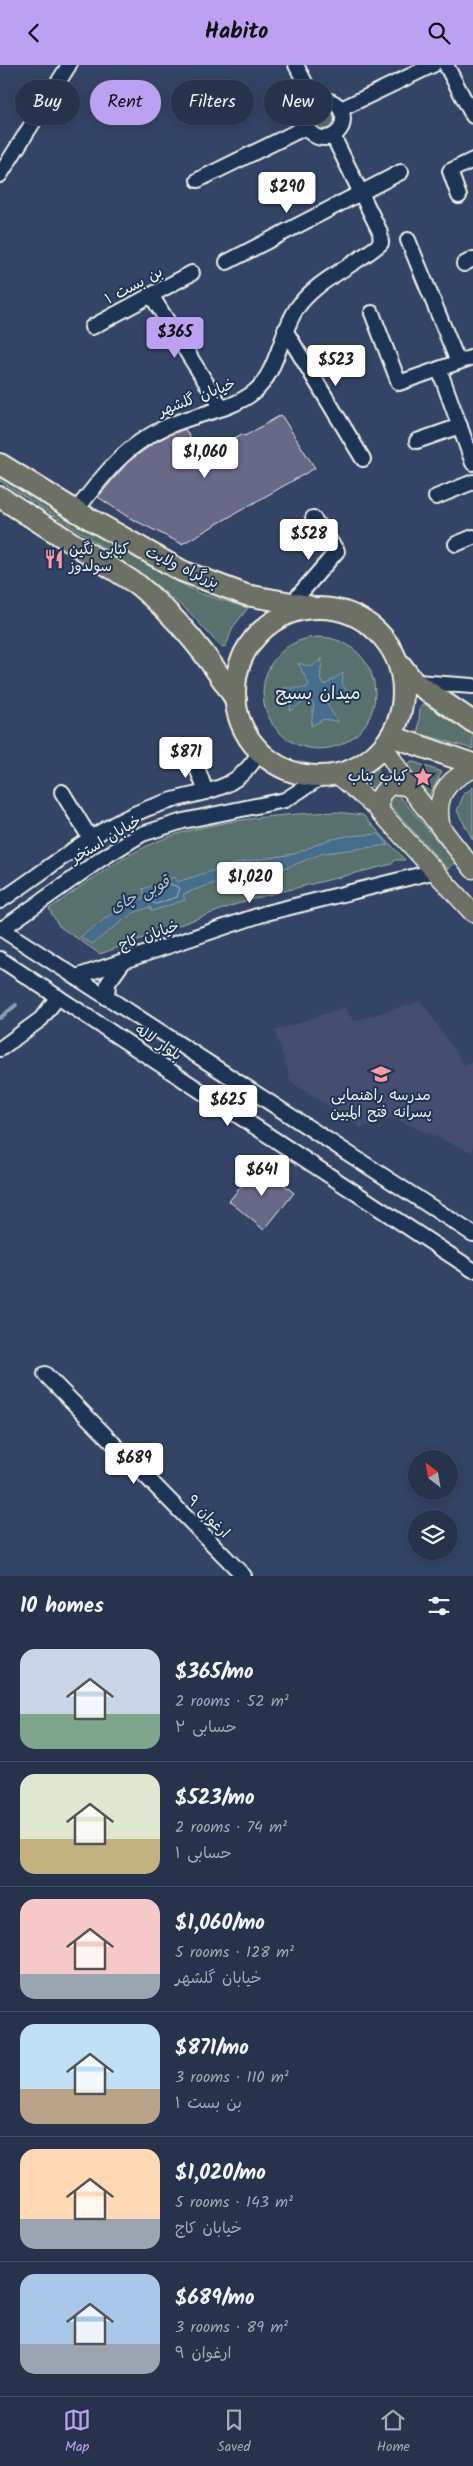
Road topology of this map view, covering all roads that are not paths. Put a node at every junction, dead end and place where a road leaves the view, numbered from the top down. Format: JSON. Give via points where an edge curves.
{"nodes":[{"id":1,"x":69,"y":65,"type":"edge"},
{"id":2,"x":296,"y":65,"type":"edge"},
{"id":3,"x":432,"y":65,"type":"edge"},
{"id":4,"x":446,"y":65,"type":"edge"},
{"id":5,"x":303,"y":80,"type":"edge"},
{"id":6,"x":332,"y":102,"type":"edge"},
{"id":7,"x":341,"y":109,"type":"junction"},
{"id":8,"x":473,"y":116,"type":"edge"},
{"id":9,"x":306,"y":127,"type":"joint"},
{"id":10,"x":333,"y":136,"type":"junction"},
{"id":11,"x":473,"y":160,"type":"edge"},
{"id":12,"x":401,"y":172,"type":"dead end"},
{"id":13,"x":0,"y":175,"type":"edge"},
{"id":14,"x":198,"y":180,"type":"dead end"},
{"id":15,"x":361,"y":193,"type":"junction"},
{"id":16,"x":459,"y":196,"type":"dead end"},
{"id":17,"x":408,"y":240,"type":"dead end"},
{"id":18,"x":227,"y":262,"type":"dead end"},
{"id":19,"x":192,"y":273,"type":"dead end"},
{"id":20,"x":151,"y":295,"type":"junction"},
{"id":21,"x":372,"y":313,"type":"dead end"},
{"id":22,"x":92,"y":327,"type":"dead end"},
{"id":23,"x":285,"y":330,"type":"junction"},
{"id":24,"x":473,"y":357,"type":"edge"},
{"id":25,"x":458,"y":362,"type":"junction"},
{"id":26,"x":439,"y":369,"type":"junction"},
{"id":27,"x":222,"y":408,"type":"junction"},
{"id":28,"x":460,"y":426,"type":"junction"},
{"id":29,"x":417,"y":441,"type":"dead end"},
{"id":30,"x":363,"y":459,"type":"dead end"},
{"id":31,"x":473,"y":463,"type":"edge"},
{"id":32,"x":0,"y":464,"type":"edge"},
{"id":33,"x":473,"y":482,"type":"edge"},
{"id":34,"x":0,"y":497,"type":"edge"},
{"id":35,"x":436,"y":497,"type":"dead end"},
{"id":36,"x":76,"y":511,"type":"junction"},
{"id":37,"x":313,"y":518,"type":"dead end"},
{"id":38,"x":473,"y":537,"type":"edge"},
{"id":39,"x":456,"y":544,"type":"dead end"},
{"id":40,"x":292,"y":603,"type":"junction"},
{"id":41,"x":325,"y":608,"type":"junction"},
{"id":42,"x":398,"y":661,"type":"junction"},
{"id":43,"x":414,"y":682,"type":"junction"},
{"id":44,"x":473,"y":686,"type":"edge"},
{"id":45,"x":236,"y":700,"type":"junction"},
{"id":46,"x":473,"y":721,"type":"edge"},
{"id":47,"x":388,"y":741,"type":"junction"},
{"id":48,"x":260,"y":752,"type":"junction"},
{"id":49,"x":193,"y":757,"type":"dead end"},
{"id":50,"x":473,"y":764,"type":"edge"},
{"id":51,"x":473,"y":769,"type":"edge"},
{"id":52,"x":330,"y":775,"type":"junction"},
{"id":53,"x":410,"y":787,"type":"junction"},
{"id":54,"x":62,"y":792,"type":"dead end"},
{"id":55,"x":206,"y":792,"type":"junction"},
{"id":56,"x":380,"y":812,"type":"junction"},
{"id":57,"x":442,"y":828,"type":"junction"},
{"id":58,"x":90,"y":838,"type":"junction"},
{"id":59,"x":473,"y":869,"type":"edge"},
{"id":60,"x":436,"y":871,"type":"junction"},
{"id":61,"x":4,"y":899,"type":"edge"},
{"id":62,"x":473,"y":913,"type":"edge"},
{"id":63,"x":22,"y":915,"type":"junction"},
{"id":64,"x":1,"y":928,"type":"edge"},
{"id":65,"x":0,"y":959,"type":"edge"},
{"id":66,"x":123,"y":962,"type":"junction"},
{"id":67,"x":76,"y":977,"type":"junction"},
{"id":68,"x":58,"y":997,"type":"junction"},
{"id":69,"x":107,"y":997,"type":"junction"},
{"id":70,"x":0,"y":1049,"type":"edge"},
{"id":71,"x":473,"y":1234,"type":"edge"},
{"id":72,"x":473,"y":1270,"type":"edge"},
{"id":73,"x":45,"y":1374,"type":"dead end"},
{"id":74,"x":244,"y":1576,"type":"edge"}],
"edges":[{"from":1,"to":13,"type":"street"},
{"from":2,"to":5,"type":"street"},
{"from":3,"to":7,"type":"street"},
{"from":4,"to":8,"type":"street"},
{"from":6,"to":7,"type":"street"},
{"from":7,"to":10,"type":"street","via":[[342,127]]},
{"from":9,"to":10,"type":"street","via":[[315,136]]},
{"from":9,"to":14,"type":"street"},
{"from":10,"to":15,"type":"street","name":"خیابان گلشهر"},
{"from":11,"to":16,"type":"street","via":[[450,171]]},
{"from":12,"to":15,"type":"street"},
{"from":15,"to":18,"type":"street"},
{"from":15,"to":23,"type":"street","name":"خیابان گلشهر","via":[[380,232],[381,243],[317,287],[298,308]]},
{"from":17,"to":25,"type":"street"},
{"from":19,"to":20,"type":"street","name":"بن بست ۱"},
{"from":20,"to":22,"type":"street","name":"بن بست ۱"},
{"from":20,"to":27,"type":"street"},
{"from":21,"to":26,"type":"street","via":[[399,383]]},
{"from":23,"to":27,"type":"street","name":"خیابان گلشهر","via":[[259,387]]},
{"from":23,"to":30,"type":"street"},
{"from":24,"to":25,"type":"street"},
{"from":25,"to":26,"type":"street"},
{"from":26,"to":28,"type":"street"},
{"from":27,"to":36,"type":"street","name":"خیابان گلشهر","via":[[164,427],[131,446]]},
{"from":28,"to":29,"type":"street"},
{"from":28,"to":31,"type":"street"},
{"from":32,"to":36,"type":"highway","name":"بزرگراه ولایت"},
{"from":33,"to":35,"type":"street"},
{"from":34,"to":45,"type":"highway","via":[[155,599],[193,637]]},
{"from":36,"to":40,"type":"highway","name":"بزرگراه ولایت","via":[[200,580],[246,595]]},
{"from":37,"to":40,"type":"street","via":[[337,551]]},
{"from":38,"to":39,"type":"street"},
{"from":40,"to":41,"type":"highway","name":"بزرگراه ولایت"},
{"from":41,"to":42,"type":"highway","via":[[349,613],[371,625],[388,643]]},
{"from":41,"to":45,"type":"highway","via":[[289,614],[259,634],[240,665]]},
{"from":42,"to":43,"type":"highway"},
{"from":42,"to":47,"type":"highway","via":[[403,701]]},
{"from":43,"to":44,"type":"street"},
{"from":43,"to":46,"type":"highway"},
{"from":45,"to":48,"type":"highway","via":[[243,728]]},
{"from":47,"to":50,"type":"highway"},
{"from":47,"to":52,"type":"highway","via":[[363,764]]},
{"from":47,"to":53,"type":"main road"},
{"from":48,"to":52,"type":"highway","via":[[284,769],[310,775]]},
{"from":48,"to":55,"type":"street","name":"خیابان استخر","via":[[236,780]]},
{"from":49,"to":55,"type":"street"},
{"from":51,"to":57,"type":"main road","via":[[449,784],[440,798],[438,813]]},
{"from":52,"to":56,"type":"main road"},
{"from":52,"to":63,"type":"street","name":"خیابان استخر","via":[[285,801],[183,821],[142,835],[101,859]]},
{"from":53,"to":56,"type":"main road","via":[[400,784],[388,787],[380,797]]},
{"from":53,"to":57,"type":"main road"},
{"from":54,"to":58,"type":"street"},
{"from":55,"to":58,"type":"street","name":"خیابان استخر","via":[[140,811]]},
{"from":56,"to":60,"type":"main road"},
{"from":57,"to":59,"type":"main road"},
{"from":58,"to":61,"type":"street","name":"خیابان استخر"},
{"from":60,"to":62,"type":"main road"},
{"from":60,"to":66,"type":"street","name":"خیابان کاج","via":[[266,913]]},
{"from":61,"to":63,"type":"street","via":[[7,911],[13,916]]},
{"from":63,"to":64,"type":"street","name":"خیابان استخر"},
{"from":64,"to":67,"type":"street","name":"بلوار لاله"},
{"from":65,"to":68,"type":"street","name":"بلوار لاله"},
{"from":66,"to":67,"type":"street","name":"خیابان کاج"},
{"from":66,"to":69,"type":"street","via":[[108,983]]},
{"from":67,"to":69,"type":"street","name":"بلوار لاله"},
{"from":68,"to":70,"type":"street","via":[[41,1019]]},
{"from":68,"to":72,"type":"street","name":"بلوار لاله"},
{"from":69,"to":71,"type":"street","name":"بلوار لاله"},
{"from":73,"to":74,"type":"street","name":"ارغوان ۹"}]}
